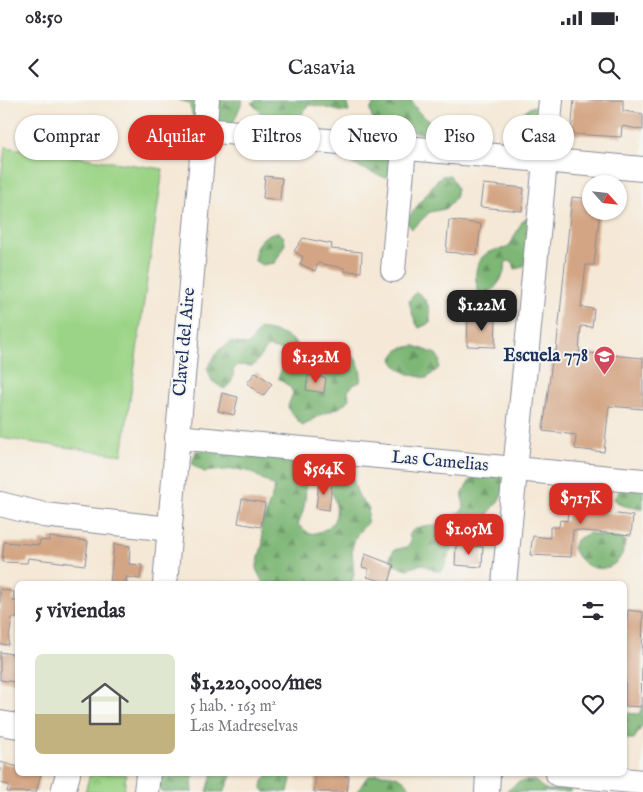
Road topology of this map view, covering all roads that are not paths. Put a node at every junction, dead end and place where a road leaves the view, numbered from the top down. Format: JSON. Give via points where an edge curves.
{"nodes":[{"id":1,"x":207,"y":100,"type":"edge"},
{"id":2,"x":551,"y":100,"type":"edge"},
{"id":3,"x":206,"y":115,"type":"edge"},
{"id":4,"x":224,"y":132,"type":"edge"},
{"id":5,"x":330,"y":141,"type":"edge"},
{"id":6,"x":416,"y":149,"type":"edge"},
{"id":7,"x":201,"y":160,"type":"edge"},
{"id":8,"x":403,"y":160,"type":"edge"},
{"id":9,"x":545,"y":161,"type":"junction"},
{"id":10,"x":643,"y":169,"type":"edge"},
{"id":11,"x":393,"y":270,"type":"dead end"},
{"id":12,"x":176,"y":437,"type":"junction"},
{"id":13,"x":514,"y":469,"type":"junction"},
{"id":14,"x":643,"y":481,"type":"edge"},
{"id":15,"x":0,"y":504,"type":"edge"},
{"id":16,"x":170,"y":529,"type":"junction"},
{"id":17,"x":165,"y":581,"type":"edge"},
{"id":18,"x":504,"y":581,"type":"edge"},
{"id":19,"x":0,"y":723,"type":"edge"},
{"id":20,"x":15,"y":726,"type":"edge"},
{"id":21,"x":67,"y":776,"type":"edge"},
{"id":22,"x":148,"y":776,"type":"edge"},
{"id":23,"x":488,"y":776,"type":"edge"},
{"id":24,"x":579,"y":776,"type":"edge"},
{"id":25,"x":643,"y":782,"type":"edge"},
{"id":26,"x":63,"y":792,"type":"edge"},
{"id":27,"x":146,"y":792,"type":"edge"},
{"id":28,"x":487,"y":792,"type":"edge"}],
"edges":[{"from":1,"to":3,"type":"street","name":"Clavel del Aire"},
{"from":2,"to":9,"type":"street"},
{"from":4,"to":5,"type":"street"},
{"from":6,"to":9,"type":"street"},
{"from":7,"to":12,"type":"street","name":"Clavel del Aire"},
{"from":8,"to":11,"type":"street"},
{"from":9,"to":10,"type":"street"},
{"from":9,"to":13,"type":"street"},
{"from":12,"to":13,"type":"street","name":"Las Camelias"},
{"from":12,"to":16,"type":"street","name":"Clavel del Aire"},
{"from":13,"to":14,"type":"street","name":"Las Camelias"},
{"from":13,"to":18,"type":"street"},
{"from":15,"to":16,"type":"street","via":[[44,515]]},
{"from":16,"to":17,"type":"street","name":"Clavel del Aire"},
{"from":19,"to":20,"type":"street"},
{"from":21,"to":26,"type":"street"},
{"from":22,"to":27,"type":"street"},
{"from":23,"to":28,"type":"street"},
{"from":24,"to":25,"type":"street"}]}
